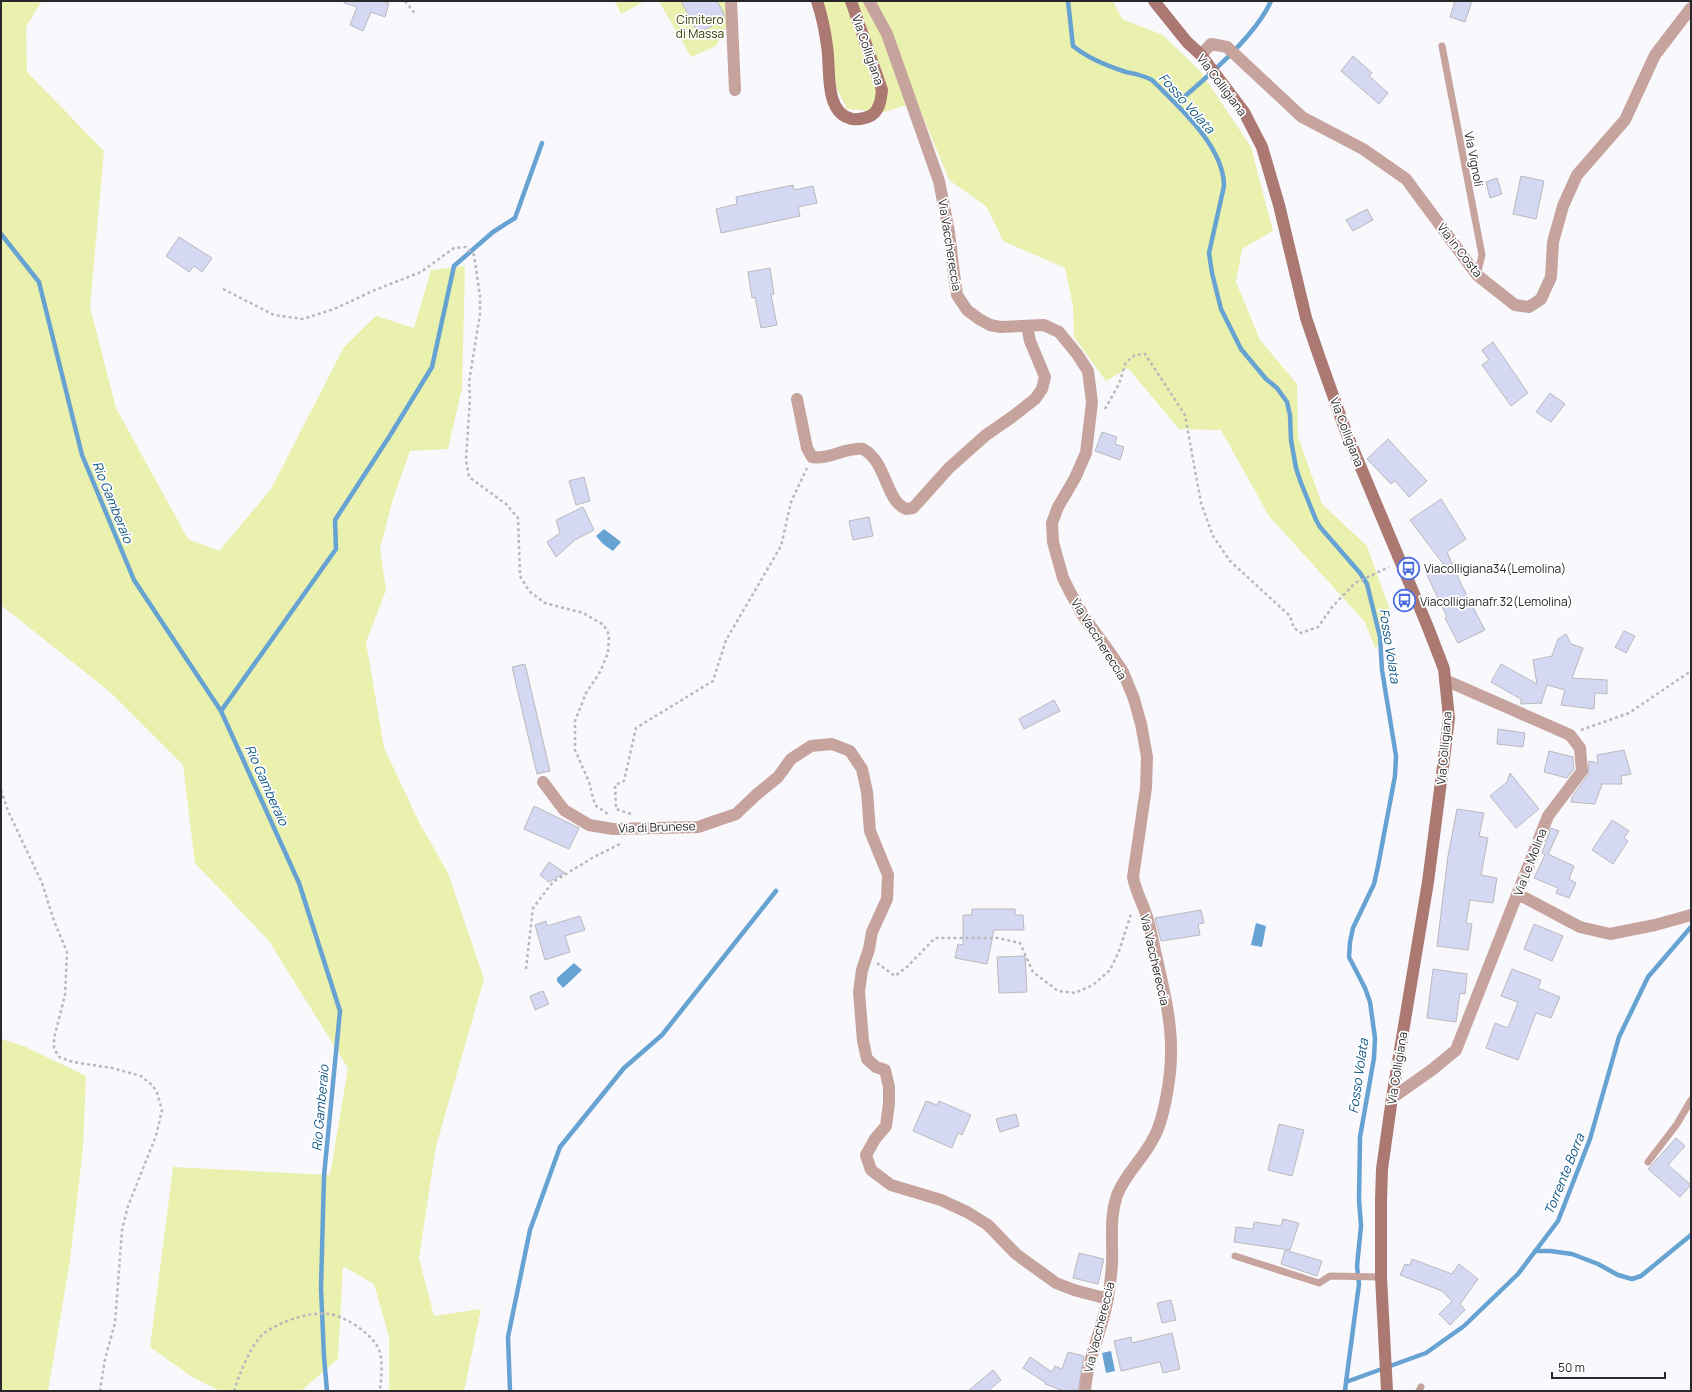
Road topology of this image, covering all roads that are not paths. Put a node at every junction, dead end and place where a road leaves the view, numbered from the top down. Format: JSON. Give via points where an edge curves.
{"nodes":[{"id":1,"x":731,"y":1,"type":"edge"},
{"id":2,"x":817,"y":1,"type":"edge"},
{"id":3,"x":851,"y":1,"type":"edge"},
{"id":4,"x":869,"y":1,"type":"edge"},
{"id":5,"x":1154,"y":1,"type":"edge"},
{"id":6,"x":1691,"y":8,"type":"edge"},
{"id":7,"x":1442,"y":46,"type":"dead end"},
{"id":8,"x":1201,"y":55,"type":"junction"},
{"id":9,"x":736,"y":90,"type":"dead end"},
{"id":10,"x":1477,"y":275,"type":"junction"},
{"id":11,"x":1027,"y":326,"type":"junction"},
{"id":12,"x":797,"y":399,"type":"dead end"},
{"id":13,"x":1445,"y":680,"type":"junction"},
{"id":14,"x":543,"y":782,"type":"dead end"},
{"id":15,"x":1518,"y":894,"type":"junction"},
{"id":16,"x":1691,"y":915,"type":"edge"},
{"id":17,"x":1392,"y":1098,"type":"junction"},
{"id":18,"x":1691,"y":1100,"type":"edge"},
{"id":19,"x":1648,"y":1162,"type":"dead end"},
{"id":20,"x":1235,"y":1256,"type":"dead end"},
{"id":21,"x":1381,"y":1277,"type":"junction"},
{"id":22,"x":1108,"y":1298,"type":"junction"},
{"id":23,"x":1085,"y":1391,"type":"edge"},
{"id":24,"x":1387,"y":1391,"type":"edge"}],
"edges":[{"from":1,"to":9,"type":"street"},
{"from":2,"to":3,"type":"street","name":"Via Colligiana","via":[[828,47],[828,76],[832,99],[846,117],[854,119],[873,114],[881,101],[882,90]]},
{"from":4,"to":11,"type":"street","name":"Via Vacchereccia","via":[[887,34],[939,181],[958,295],[967,310],[990,325]]},
{"from":5,"to":8,"type":"street","name":"Via Colligiana","via":[[1187,42]]},
{"from":6,"to":10,"type":"street","name":"Via in Costa","via":[[1655,55],[1625,120],[1577,175],[1563,206],[1553,242],[1551,277],[1541,299],[1529,307],[1515,305]]},
{"from":7,"to":10,"type":"lane","name":"Via Vignoli","via":[[1482,255]]},
{"from":8,"to":10,"type":"street","name":"Via in Costa","via":[[1211,44],[1227,47],[1302,117],[1364,149],[1406,179]]},
{"from":8,"to":13,"type":"street","name":"Via Colligiana","via":[[1244,112],[1262,147],[1279,205],[1306,318],[1319,356],[1346,432],[1433,640],[1444,669]]},
{"from":11,"to":12,"type":"street","via":[[1030,341],[1045,377],[1042,389],[1035,399],[986,435],[949,468],[912,508],[906,509],[896,502],[875,458],[863,449],[850,449],[821,458],[812,457],[807,448]]},
{"from":11,"to":22,"type":"street","name":"Via Vacchereccia","via":[[1044,325],[1059,332],[1088,371],[1092,402],[1086,453],[1056,512],[1052,523],[1053,542],[1063,578],[1084,617],[1123,672],[1141,724],[1147,757],[1146,780],[1133,877],[1136,892],[1147,916],[1171,1037],[1166,1095],[1157,1132],[1145,1153],[1126,1177],[1113,1208]]},
{"from":13,"to":15,"type":"street","name":"Via Le Molina","via":[[1570,735],[1580,748],[1582,771],[1548,816]]},
{"from":13,"to":17,"type":"street","name":"Via Colligiana","via":[[1449,718],[1445,751],[1428,882]]},
{"from":14,"to":22,"type":"street","name":"Via di Brunese","via":[[564,810],[589,825],[613,829],[698,827],[736,814],[778,777],[791,759],[811,746],[832,744],[850,751],[862,769],[868,792],[870,831],[888,875],[887,899],[872,932],[859,992],[867,1059],[876,1067],[885,1070],[889,1087],[886,1126],[866,1155],[871,1170],[892,1185],[941,1200],[967,1212],[988,1225],[1016,1254],[1056,1283]]},
{"from":15,"to":16,"type":"street","via":[[1580,927],[1610,934]]},
{"from":15,"to":17,"type":"street","name":"Via Le Molina","via":[[1456,1050]]},
{"from":17,"to":21,"type":"street","name":"Via Colligiana","via":[[1381,1185]]},
{"from":18,"to":19,"type":"lane","via":[[1677,1124]]},
{"from":20,"to":21,"type":"lane","via":[[1319,1283],[1330,1276]]},
{"from":21,"to":24,"type":"street","name":"Via Colligiana"},
{"from":22,"to":23,"type":"street","name":"Via Vacchereccia","via":[[1090,1360]]}]}
